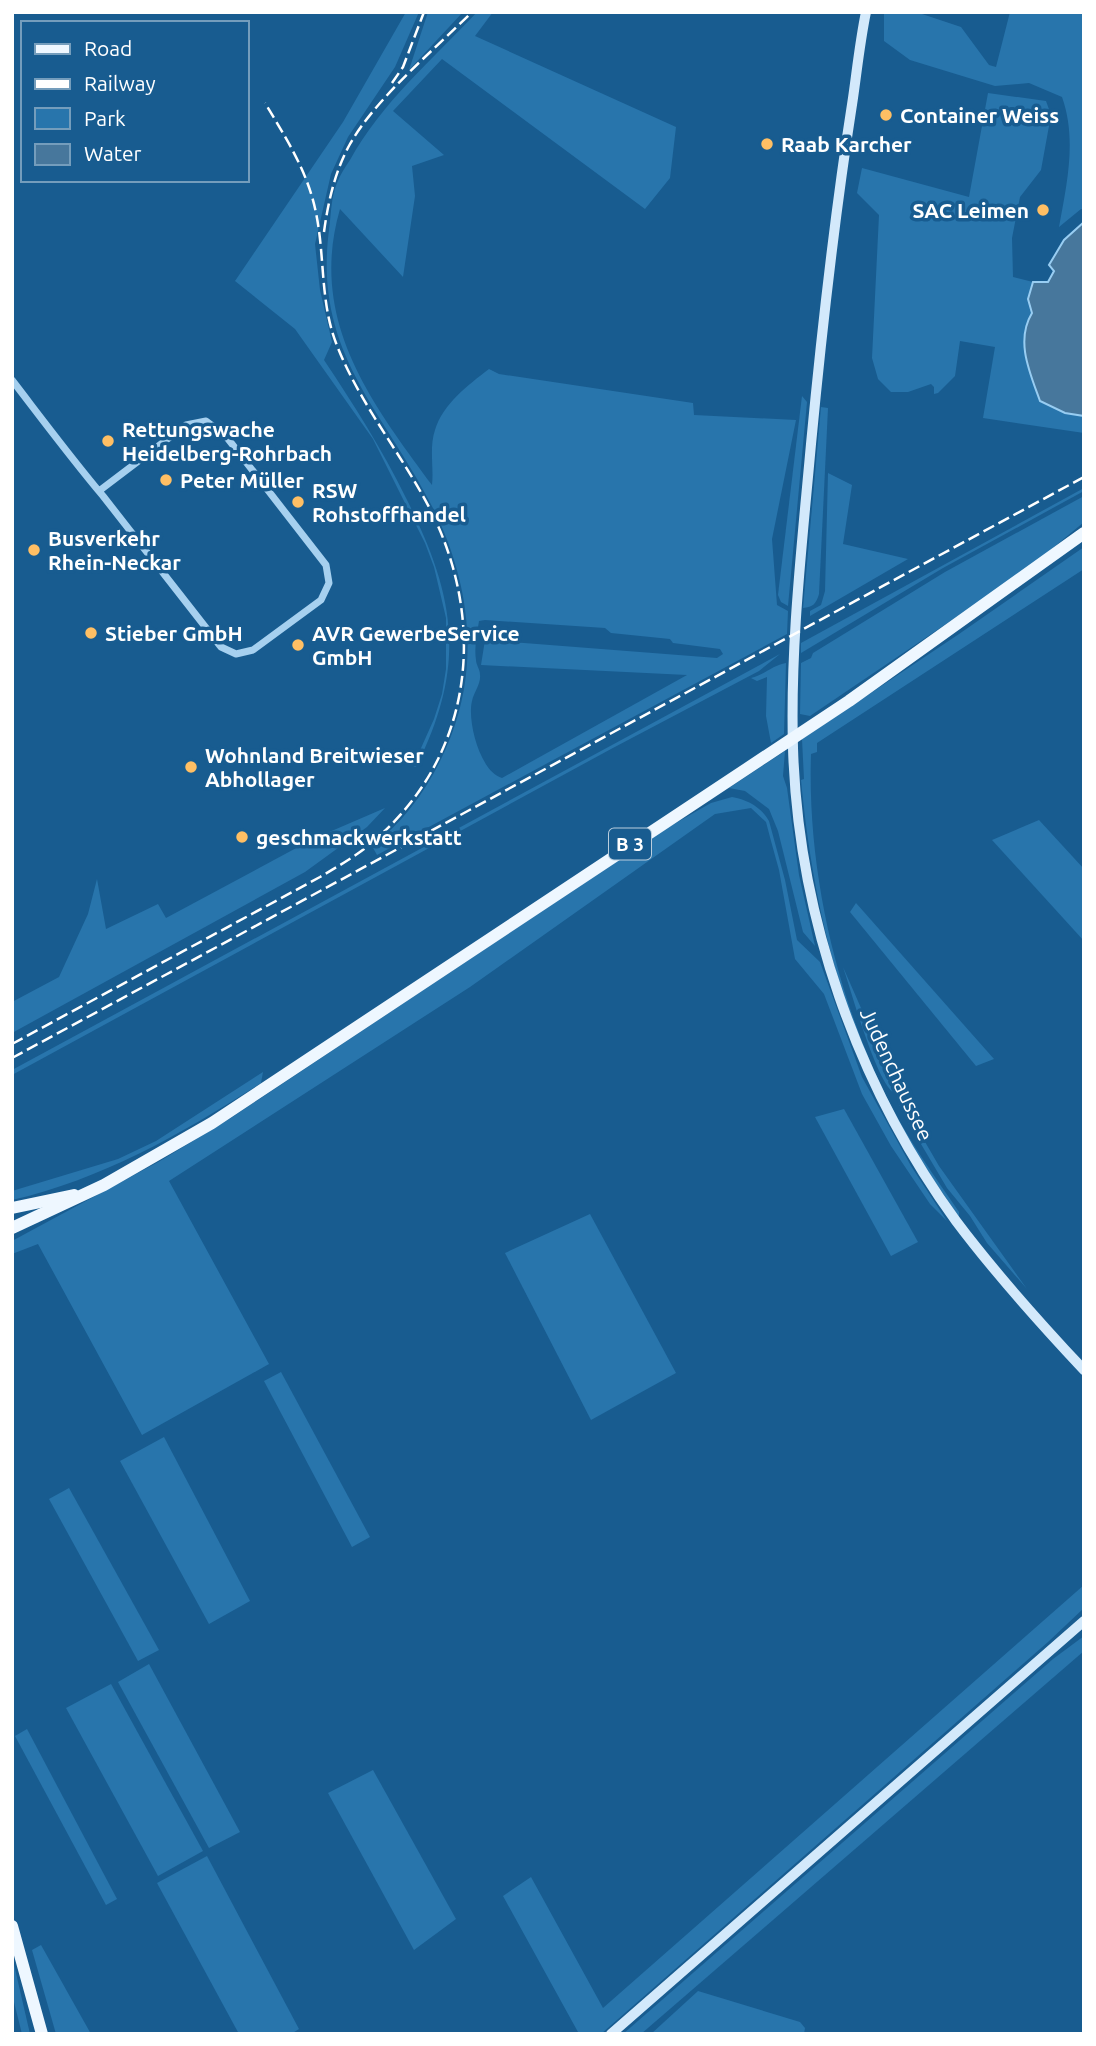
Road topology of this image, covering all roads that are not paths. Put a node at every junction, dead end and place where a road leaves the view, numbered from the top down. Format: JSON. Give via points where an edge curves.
{"nodes":[{"id":1,"x":866,"y":12,"type":"edge"},
{"id":2,"x":12,"y":380,"type":"edge"},
{"id":3,"x":99,"y":491,"type":"junction"},
{"id":4,"x":1084,"y":533,"type":"edge"},
{"id":5,"x":91,"y":1192,"type":"junction"},
{"id":6,"x":12,"y":1208,"type":"edge"},
{"id":7,"x":36,"y":1216,"type":"junction"},
{"id":8,"x":12,"y":1222,"type":"edge"},
{"id":9,"x":12,"y":1228,"type":"edge"},
{"id":10,"x":1084,"y":1370,"type":"edge"},
{"id":11,"x":1084,"y":1621,"type":"edge"},
{"id":12,"x":12,"y":1926,"type":"edge"},
{"id":13,"x":42,"y":2034,"type":"edge"},
{"id":14,"x":611,"y":2034,"type":"edge"}],
"edges":[{"from":1,"to":10,"type":"main road","name":"Judenchaussee","via":[[818,368],[797,598],[792,714],[807,874],[844,1007],[884,1102],[916,1160],[958,1223]]},
{"from":2,"to":3,"type":"street"},
{"from":3,"to":3,"type":"street","via":[[221,647],[236,654],[253,650],[321,600],[329,583],[326,565],[225,435],[206,421],[186,425]]},
{"from":4,"to":5,"type":"main road","number":"B 3","via":[[849,701],[268,1087]]},
{"from":5,"to":6,"type":"main road","number":"B 3"},
{"from":5,"to":7,"type":"main road","number":"B 3"},
{"from":7,"to":8,"type":"main road","number":"B 3"},
{"from":7,"to":9,"type":"main road","number":"B 3"},
{"from":11,"to":14,"type":"main road"},
{"from":12,"to":13,"type":"main road"}]}
